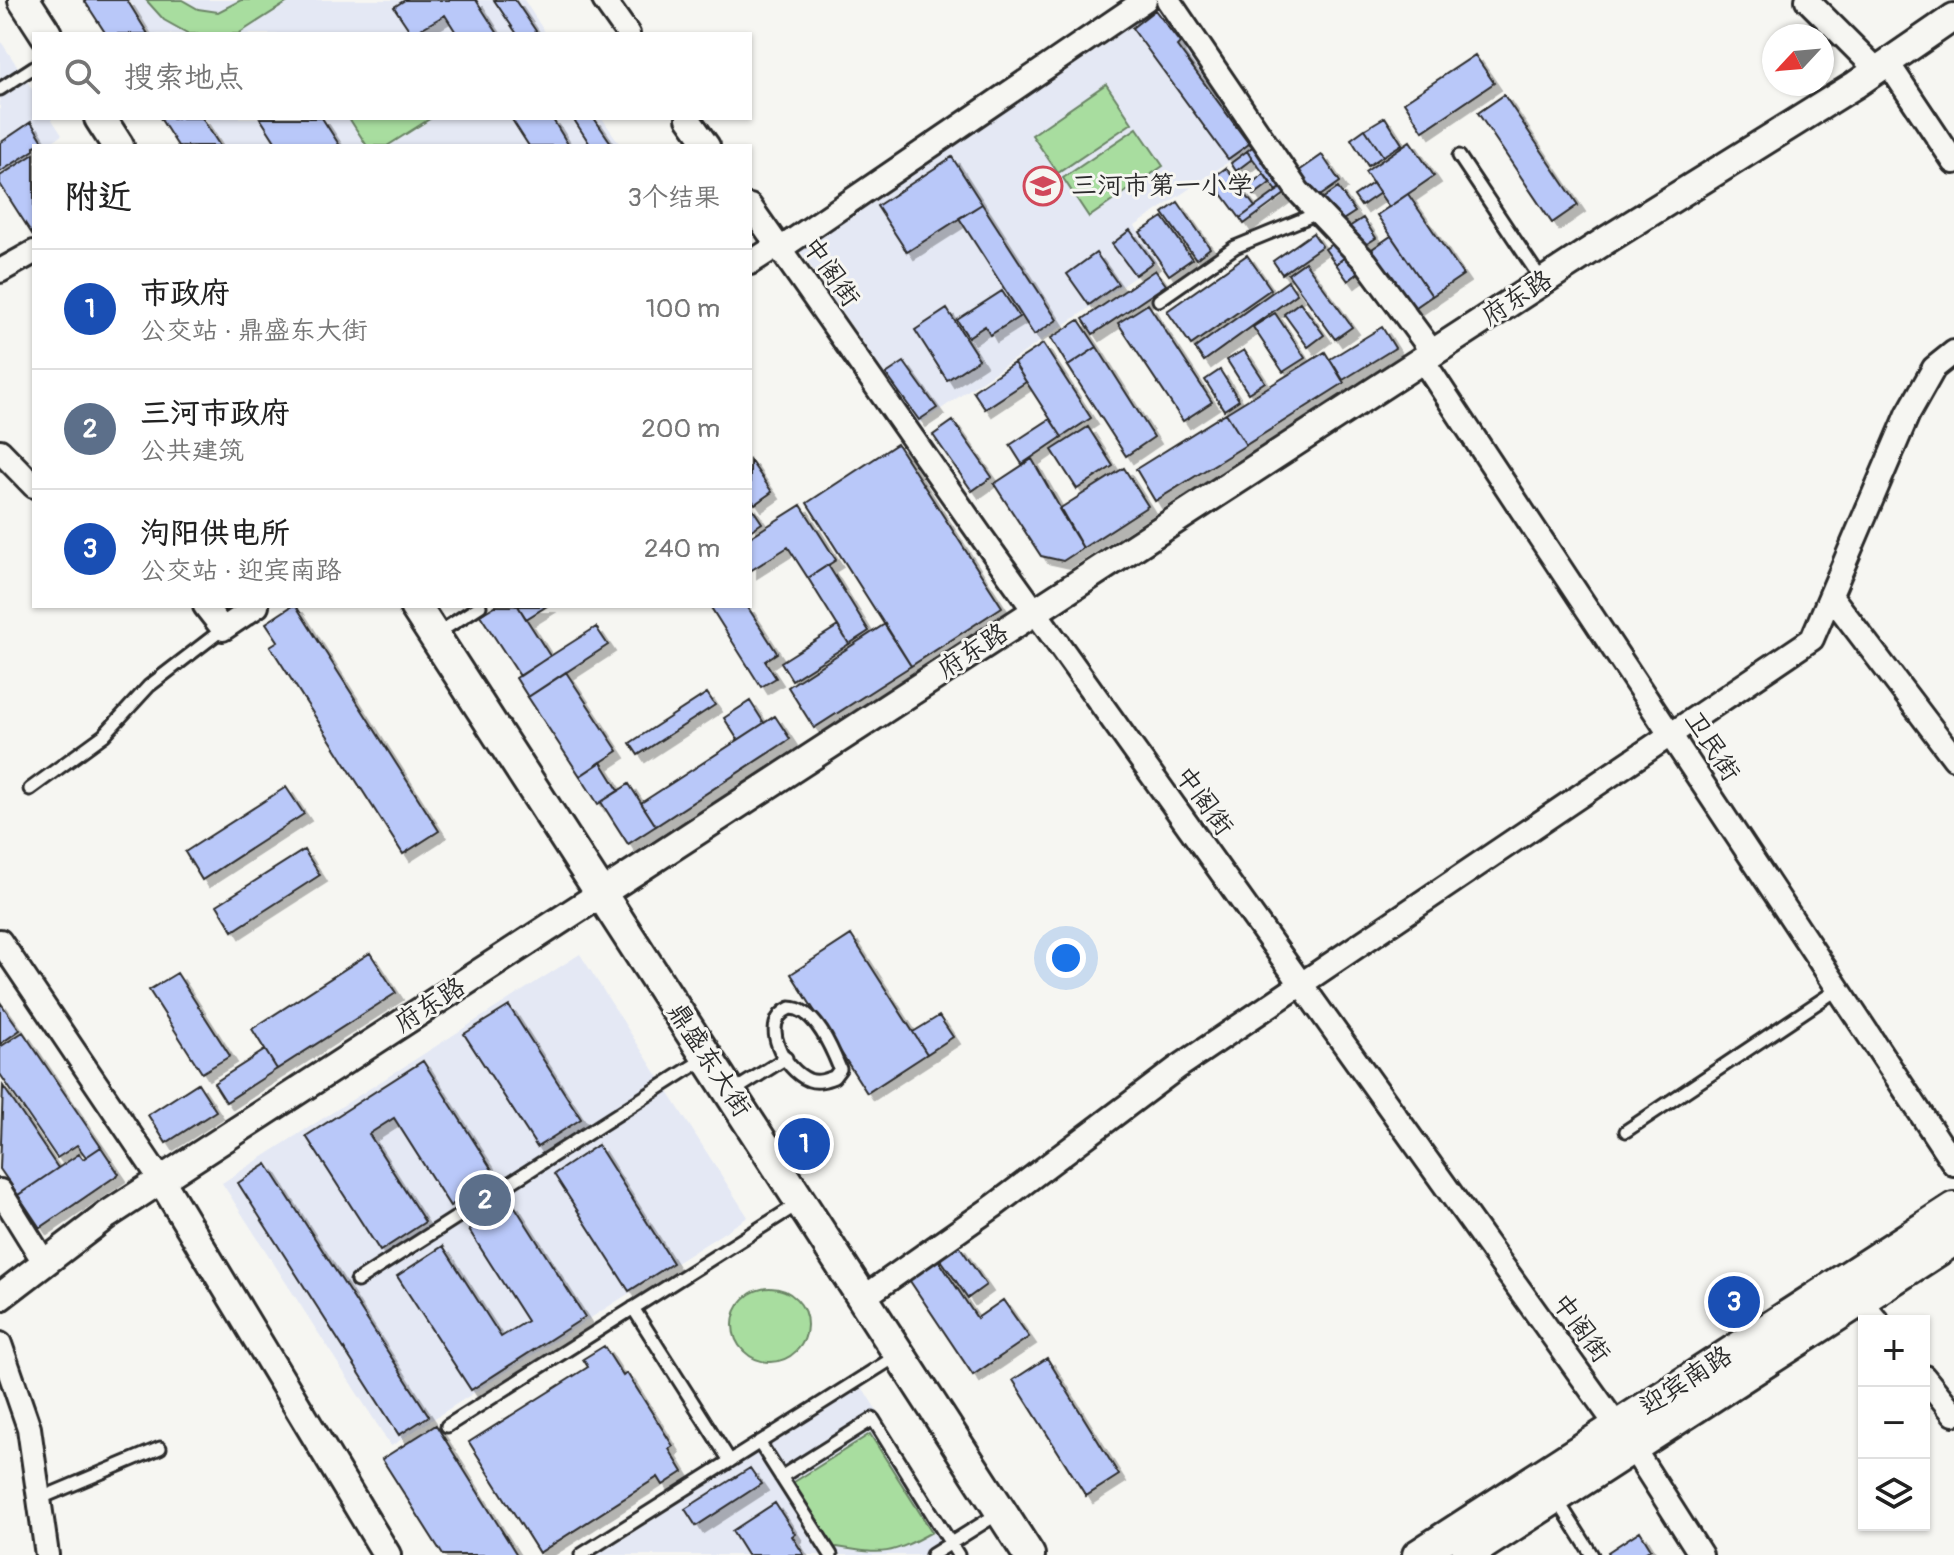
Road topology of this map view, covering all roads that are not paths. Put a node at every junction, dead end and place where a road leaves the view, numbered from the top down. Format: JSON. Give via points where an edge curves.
{"nodes":[{"id":1,"x":24,"y":0,"type":"edge"},
{"id":2,"x":604,"y":0,"type":"edge"},
{"id":3,"x":1145,"y":0,"type":"edge"},
{"id":4,"x":1168,"y":0,"type":"edge"},
{"id":5,"x":1807,"y":0,"type":"edge"},
{"id":6,"x":1954,"y":17,"type":"edge"},
{"id":7,"x":45,"y":32,"type":"edge"},
{"id":8,"x":627,"y":32,"type":"edge"},
{"id":9,"x":1882,"y":66,"type":"junction"},
{"id":10,"x":32,"y":68,"type":"edge"},
{"id":11,"x":0,"y":89,"type":"edge"},
{"id":12,"x":101,"y":120,"type":"edge"},
{"id":13,"x":689,"y":120,"type":"edge"},
{"id":14,"x":117,"y":144,"type":"edge"},
{"id":15,"x":707,"y":144,"type":"edge"},
{"id":16,"x":1459,"y":156,"type":"dead end"},
{"id":17,"x":1954,"y":162,"type":"edge"},
{"id":18,"x":752,"y":209,"type":"edge"},
{"id":19,"x":1318,"y":213,"type":"junction"},
{"id":20,"x":779,"y":247,"type":"junction"},
{"id":21,"x":32,"y":253,"type":"edge"},
{"id":22,"x":752,"y":262,"type":"edge"},
{"id":23,"x":0,"y":271,"type":"edge"},
{"id":24,"x":1543,"y":282,"type":"junction"},
{"id":25,"x":1159,"y":300,"type":"dead end"},
{"id":26,"x":1954,"y":352,"type":"edge"},
{"id":27,"x":1428,"y":356,"type":"junction"},
{"id":28,"x":0,"y":451,"type":"edge"},
{"id":29,"x":32,"y":484,"type":"edge"},
{"id":30,"x":1831,"y":596,"type":"junction"},
{"id":31,"x":207,"y":608,"type":"edge"},
{"id":32,"x":254,"y":608,"type":"edge"},
{"id":33,"x":416,"y":608,"type":"edge"},
{"id":34,"x":477,"y":608,"type":"edge"},
{"id":35,"x":1035,"y":612,"type":"junction"},
{"id":36,"x":223,"y":629,"type":"junction"},
{"id":37,"x":434,"y":635,"type":"junction"},
{"id":38,"x":1672,"y":737,"type":"junction"},
{"id":39,"x":1954,"y":758,"type":"edge"},
{"id":40,"x":30,"y":789,"type":"dead end"},
{"id":41,"x":601,"y":893,"type":"junction"},
{"id":42,"x":0,"y":941,"type":"edge"},
{"id":43,"x":1302,"y":985,"type":"junction"},
{"id":44,"x":1838,"y":989,"type":"junction"},
{"id":45,"x":707,"y":1057,"type":"junction"},
{"id":46,"x":786,"y":1058,"type":"junction"},
{"id":47,"x":730,"y":1093,"type":"junction"},
{"id":48,"x":1626,"y":1131,"type":"dead end"},
{"id":49,"x":1954,"y":1164,"type":"edge"},
{"id":50,"x":161,"y":1180,"type":"junction"},
{"id":51,"x":0,"y":1191,"type":"edge"},
{"id":52,"x":801,"y":1202,"type":"junction"},
{"id":53,"x":1954,"y":1208,"type":"edge"},
{"id":54,"x":1954,"y":1240,"type":"edge"},
{"id":55,"x":44,"y":1262,"type":"junction"},
{"id":56,"x":357,"y":1281,"type":"dead end"},
{"id":57,"x":0,"y":1297,"type":"edge"},
{"id":58,"x":863,"y":1298,"type":"junction"},
{"id":59,"x":633,"y":1308,"type":"junction"},
{"id":60,"x":1869,"y":1311,"type":"edge"},
{"id":61,"x":0,"y":1344,"type":"edge"},
{"id":62,"x":899,"y":1354,"type":"junction"},
{"id":63,"x":1930,"y":1384,"type":"edge"},
{"id":64,"x":1954,"y":1414,"type":"edge"},
{"id":65,"x":447,"y":1426,"type":"dead end"},
{"id":66,"x":1625,"y":1437,"type":"junction"},
{"id":67,"x":759,"y":1442,"type":"junction"},
{"id":68,"x":160,"y":1448,"type":"dead end"},
{"id":69,"x":730,"y":1461,"type":"junction"},
{"id":70,"x":781,"y":1477,"type":"junction"},
{"id":71,"x":41,"y":1498,"type":"junction"},
{"id":72,"x":1556,"y":1498,"type":"junction"},
{"id":73,"x":1001,"y":1511,"type":"junction"},
{"id":74,"x":951,"y":1543,"type":"junction"},
{"id":75,"x":47,"y":1555,"type":"edge"},
{"id":76,"x":387,"y":1555,"type":"edge"},
{"id":77,"x":581,"y":1555,"type":"edge"},
{"id":78,"x":831,"y":1555,"type":"edge"},
{"id":79,"x":932,"y":1555,"type":"edge"},
{"id":80,"x":958,"y":1555,"type":"edge"},
{"id":81,"x":1029,"y":1555,"type":"edge"},
{"id":82,"x":1418,"y":1555,"type":"edge"},
{"id":83,"x":1467,"y":1555,"type":"edge"},
{"id":84,"x":1592,"y":1555,"type":"edge"},
{"id":85,"x":1701,"y":1555,"type":"edge"}],
"edges":[{"from":1,"to":7,"type":"main road"},
{"from":2,"to":8,"type":"street"},
{"from":3,"to":20,"type":"street"},
{"from":4,"to":19,"type":"street","name":"卫民街"},
{"from":5,"to":9,"type":"street"},
{"from":6,"to":9,"type":"street","name":"府东路"},
{"from":9,"to":17,"type":"street"},
{"from":9,"to":24,"type":"street","name":"府东路"},
{"from":10,"to":11,"type":"lane"},
{"from":12,"to":14,"type":"main road"},
{"from":13,"to":15,"type":"street"},
{"from":16,"to":24,"type":"lane"},
{"from":18,"to":20,"type":"street","name":"中阁街"},
{"from":19,"to":25,"type":"lane","via":[[1235,247]]},
{"from":19,"to":27,"type":"street","name":"卫民街","via":[[1366,262]]},
{"from":20,"to":22,"type":"street"},
{"from":20,"to":35,"type":"street","name":"中阁街"},
{"from":21,"to":23,"type":"street"},
{"from":24,"to":27,"type":"street","name":"府东路"},
{"from":26,"to":30,"type":"street","via":[[1934,368],[1908,414]]},
{"from":27,"to":35,"type":"street","name":"府东路"},
{"from":27,"to":38,"type":"street","name":"卫民街"},
{"from":28,"to":29,"type":"street"},
{"from":30,"to":38,"type":"street","via":[[1812,639]]},
{"from":30,"to":39,"type":"street"},
{"from":31,"to":36,"type":"street"},
{"from":32,"to":36,"type":"street"},
{"from":33,"to":37,"type":"main road","name":"鼎盛东大街"},
{"from":34,"to":37,"type":"lane"},
{"from":35,"to":41,"type":"street","name":"府东路"},
{"from":35,"to":43,"type":"street","name":"中阁街"},
{"from":36,"to":40,"type":"lane","via":[[149,686],[104,735]]},
{"from":37,"to":41,"type":"main road","name":"鼎盛东大街"},
{"from":38,"to":43,"type":"street"},
{"from":38,"to":44,"type":"street","name":"卫民街"},
{"from":41,"to":45,"type":"main road","name":"鼎盛东大街"},
{"from":41,"to":50,"type":"street","name":"府东路"},
{"from":42,"to":50,"type":"street"},
{"from":43,"to":58,"type":"street","via":[[1177,1068]]},
{"from":43,"to":66,"type":"street","name":"中阁街"},
{"from":44,"to":48,"type":"lane"},
{"from":44,"to":49,"type":"street","name":"卫民街"},
{"from":45,"to":47,"type":"main road","name":"鼎盛东大街"},
{"from":45,"to":56,"type":"lane"},
{"from":46,"to":46,"type":"lane","via":[[774,1023],[783,1011],[797,1008],[818,1029],[840,1069],[834,1077],[812,1081]]},
{"from":46,"to":47,"type":"lane"},
{"from":47,"to":52,"type":"main road","name":"鼎盛东大街"},
{"from":50,"to":55,"type":"street","name":"府东路"},
{"from":50,"to":76,"type":"street"},
{"from":51,"to":55,"type":"street"},
{"from":52,"to":58,"type":"main road","name":"鼎盛东大街"},
{"from":52,"to":59,"type":"lane"},
{"from":53,"to":66,"type":"main road","name":"迎宾南路"},
{"from":54,"to":60,"type":"main road","name":"迎宾南路"},
{"from":55,"to":57,"type":"street","name":"府东路"},
{"from":58,"to":62,"type":"main road","name":"鼎盛东大街"},
{"from":59,"to":65,"type":"lane"},
{"from":59,"to":69,"type":"lane"},
{"from":60,"to":66,"type":"main road","name":"迎宾南路"},
{"from":61,"to":71,"type":"street","via":[[29,1428]]},
{"from":62,"to":67,"type":"lane"},
{"from":62,"to":73,"type":"main road","name":"鼎盛东大街"},
{"from":63,"to":64,"type":"street"},
{"from":66,"to":72,"type":"main road","name":"迎宾南路"},
{"from":66,"to":82,"type":"main road","name":"迎宾南路"},
{"from":66,"to":85,"type":"street","name":"中阁街"},
{"from":67,"to":69,"type":"lane"},
{"from":67,"to":70,"type":"lane"},
{"from":68,"to":71,"type":"lane"},
{"from":69,"to":77,"type":"lane"},
{"from":70,"to":74,"type":"lane","via":[[873,1419]]},
{"from":70,"to":78,"type":"lane"},
{"from":71,"to":75,"type":"street"},
{"from":72,"to":83,"type":"main road","name":"迎宾南路"},
{"from":72,"to":84,"type":"lane"},
{"from":73,"to":74,"type":"lane"},
{"from":73,"to":81,"type":"main road","name":"鼎盛东大街"},
{"from":74,"to":79,"type":"lane"},
{"from":74,"to":80,"type":"lane"}]}
